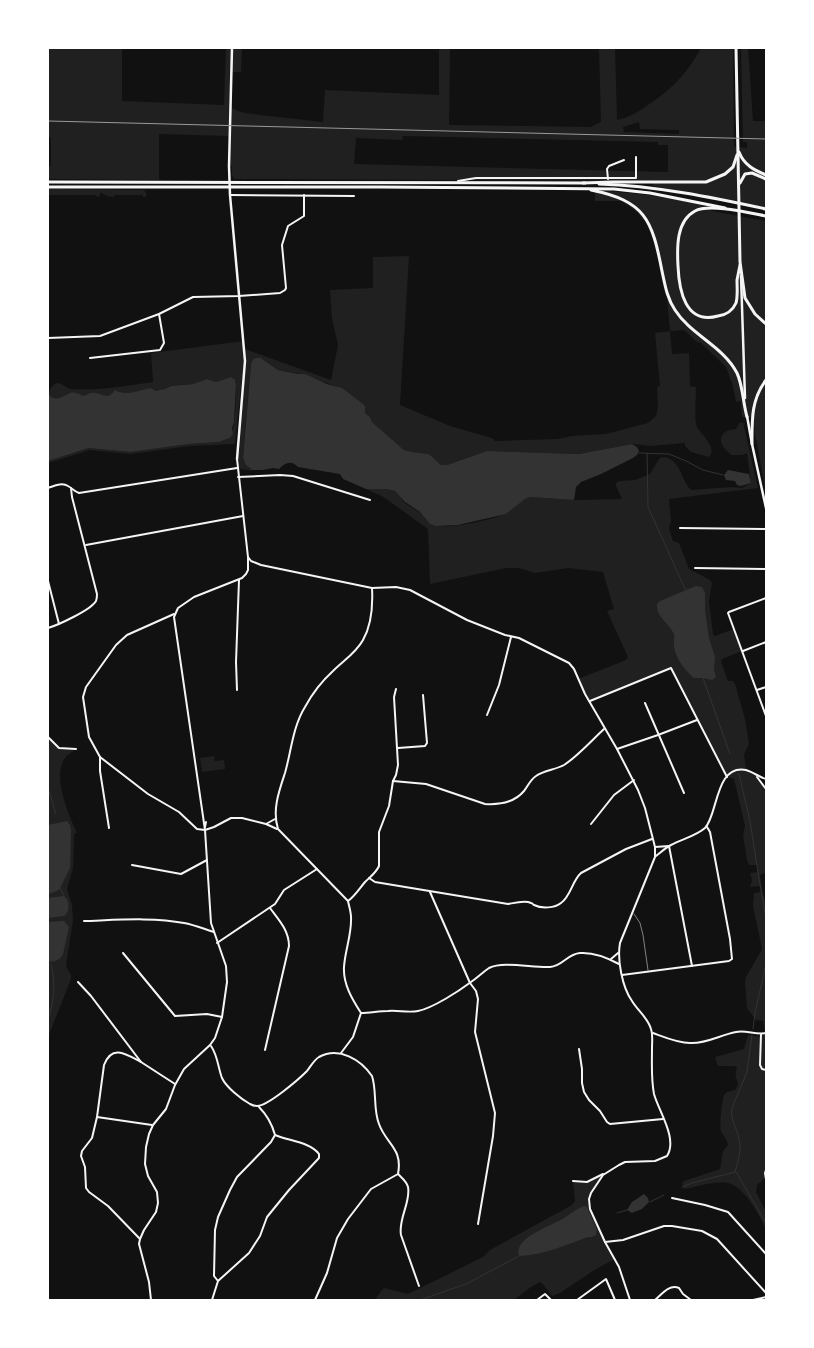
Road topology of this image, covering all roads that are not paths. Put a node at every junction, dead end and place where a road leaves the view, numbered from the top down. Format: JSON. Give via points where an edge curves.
{"nodes":[{"id":1,"x":232,"y":48,"type":"edge"},
{"id":2,"x":736,"y":48,"type":"edge"},
{"id":3,"x":738,"y":149,"type":"junction"},
{"id":4,"x":636,"y":157,"type":"dead end"},
{"id":5,"x":624,"y":160,"type":"dead end"},
{"id":6,"x":766,"y":177,"type":"edge"},
{"id":7,"x":608,"y":179,"type":"junction"},
{"id":8,"x":48,"y":182,"type":"edge"},
{"id":9,"x":450,"y":183,"type":"junction"},
{"id":10,"x":583,"y":183,"type":"junction"},
{"id":11,"x":739,"y":184,"type":"junction"},
{"id":12,"x":230,"y":185,"type":"junction"},
{"id":13,"x":48,"y":187,"type":"edge"},
{"id":14,"x":583,"y":188,"type":"junction"},
{"id":15,"x":230,"y":195,"type":"junction"},
{"id":16,"x":304,"y":195,"type":"junction"},
{"id":17,"x":354,"y":196,"type":"dead end"},
{"id":18,"x":766,"y":209,"type":"edge"},
{"id":19,"x":739,"y":210,"type":"junction"},
{"id":20,"x":766,"y":216,"type":"edge"},
{"id":21,"x":740,"y":262,"type":"junction"},
{"id":22,"x":239,"y":296,"type":"junction"},
{"id":23,"x":158,"y":314,"type":"junction"},
{"id":24,"x":766,"y":324,"type":"edge"},
{"id":25,"x":48,"y":338,"type":"edge"},
{"id":26,"x":90,"y":358,"type":"dead end"},
{"id":27,"x":766,"y":380,"type":"edge"},
{"id":28,"x":747,"y":418,"type":"junction"},
{"id":29,"x":752,"y":444,"type":"junction"},
{"id":30,"x":237,"y":459,"type":"joint"},
{"id":31,"x":237,"y":468,"type":"junction"},
{"id":32,"x":238,"y":476,"type":"junction"},
{"id":33,"x":48,"y":488,"type":"edge"},
{"id":34,"x":71,"y":488,"type":"junction"},
{"id":35,"x":370,"y":500,"type":"dead end"},
{"id":36,"x":766,"y":508,"type":"edge"},
{"id":37,"x":243,"y":516,"type":"junction"},
{"id":38,"x":680,"y":528,"type":"dead end"},
{"id":39,"x":766,"y":529,"type":"edge"},
{"id":40,"x":86,"y":546,"type":"junction"},
{"id":41,"x":248,"y":557,"type":"junction"},
{"id":42,"x":695,"y":568,"type":"dead end"},
{"id":43,"x":766,"y":568,"type":"edge"},
{"id":44,"x":239,"y":580,"type":"junction"},
{"id":45,"x":48,"y":581,"type":"edge"},
{"id":46,"x":372,"y":588,"type":"junction"},
{"id":47,"x":766,"y":598,"type":"edge"},
{"id":48,"x":174,"y":614,"type":"junction"},
{"id":49,"x":59,"y":624,"type":"junction"},
{"id":50,"x":48,"y":628,"type":"edge"},
{"id":51,"x":511,"y":637,"type":"junction"},
{"id":52,"x":766,"y":642,"type":"edge"},
{"id":53,"x":742,"y":651,"type":"junction"},
{"id":54,"x":766,"y":687,"type":"edge"},
{"id":55,"x":396,"y":689,"type":"dead end"},
{"id":56,"x":237,"y":690,"type":"dead end"},
{"id":57,"x":757,"y":690,"type":"junction"},
{"id":58,"x":423,"y":695,"type":"dead end"},
{"id":59,"x":590,"y":701,"type":"junction"},
{"id":60,"x":645,"y":703,"type":"dead end"},
{"id":61,"x":487,"y":715,"type":"dead end"},
{"id":62,"x":766,"y":716,"type":"edge"},
{"id":63,"x":697,"y":720,"type":"junction"},
{"id":64,"x":605,"y":728,"type":"junction"},
{"id":65,"x":658,"y":735,"type":"junction"},
{"id":66,"x":48,"y":737,"type":"edge"},
{"id":67,"x":398,"y":748,"type":"junction"},
{"id":68,"x":76,"y":749,"type":"dead end"},
{"id":69,"x":617,"y":749,"type":"junction"},
{"id":70,"x":100,"y":757,"type":"junction"},
{"id":71,"x":756,"y":775,"type":"junction"},
{"id":72,"x":726,"y":777,"type":"junction"},
{"id":73,"x":634,"y":780,"type":"junction"},
{"id":74,"x":766,"y":780,"type":"edge"},
{"id":75,"x":393,"y":782,"type":"junction"},
{"id":76,"x":766,"y":789,"type":"edge"},
{"id":77,"x":684,"y":793,"type":"dead end"},
{"id":78,"x":276,"y":818,"type":"junction"},
{"id":79,"x":206,"y":822,"type":"dead end"},
{"id":80,"x":266,"y":824,"type":"junction"},
{"id":81,"x":591,"y":824,"type":"dead end"},
{"id":82,"x":707,"y":827,"type":"junction"},
{"id":83,"x":108,"y":828,"type":"dead end"},
{"id":84,"x":278,"y":829,"type":"junction"},
{"id":85,"x":205,"y":830,"type":"junction"},
{"id":86,"x":652,"y":838,"type":"junction"},
{"id":87,"x":669,"y":846,"type":"junction"},
{"id":88,"x":655,"y":847,"type":"junction"},
{"id":89,"x":655,"y":857,"type":"junction"},
{"id":90,"x":207,"y":860,"type":"junction"},
{"id":91,"x":132,"y":865,"type":"dead end"},
{"id":92,"x":317,"y":869,"type":"junction"},
{"id":93,"x":369,"y":878,"type":"junction"},
{"id":94,"x":430,"y":892,"type":"junction"},
{"id":95,"x":348,"y":902,"type":"junction"},
{"id":96,"x":270,"y":908,"type":"junction"},
{"id":97,"x":633,"y":912,"type":"junction"},
{"id":98,"x":84,"y":921,"type":"dead end"},
{"id":99,"x":214,"y":932,"type":"junction"},
{"id":100,"x":218,"y":942,"type":"junction"},
{"id":101,"x":619,"y":952,"type":"junction"},
{"id":102,"x":123,"y":953,"type":"dead end"},
{"id":103,"x":611,"y":959,"type":"junction"},
{"id":104,"x":619,"y":964,"type":"junction"},
{"id":105,"x":692,"y":966,"type":"junction"},
{"id":106,"x":648,"y":972,"type":"junction"},
{"id":107,"x":622,"y":975,"type":"junction"},
{"id":108,"x":78,"y":982,"type":"dead end"},
{"id":109,"x":470,"y":983,"type":"junction"},
{"id":110,"x":361,"y":1013,"type":"junction"},
{"id":111,"x":222,"y":1017,"type":"junction"},
{"id":112,"x":652,"y":1033,"type":"junction"},
{"id":113,"x":766,"y":1033,"type":"edge"},
{"id":114,"x":762,"y":1034,"type":"junction"},
{"id":115,"x":210,"y":1045,"type":"junction"},
{"id":116,"x":579,"y":1049,"type":"dead end"},
{"id":117,"x":265,"y":1050,"type":"dead end"},
{"id":118,"x":341,"y":1053,"type":"junction"},
{"id":119,"x":140,"y":1062,"type":"junction"},
{"id":120,"x":766,"y":1070,"type":"edge"},
{"id":121,"x":175,"y":1085,"type":"junction"},
{"id":122,"x":258,"y":1106,"type":"junction"},
{"id":123,"x":98,"y":1117,"type":"junction"},
{"id":124,"x":663,"y":1119,"type":"junction"},
{"id":125,"x":152,"y":1125,"type":"junction"},
{"id":126,"x":275,"y":1135,"type":"junction"},
{"id":127,"x":766,"y":1170,"type":"edge"},
{"id":128,"x":606,"y":1173,"type":"junction"},
{"id":129,"x":398,"y":1174,"type":"junction"},
{"id":130,"x":766,"y":1179,"type":"edge"},
{"id":131,"x":574,"y":1181,"type":"dead end"},
{"id":132,"x":672,"y":1198,"type":"dead end"},
{"id":133,"x":478,"y":1224,"type":"dead end"},
{"id":134,"x":140,"y":1240,"type":"junction"},
{"id":135,"x":605,"y":1242,"type":"junction"},
{"id":136,"x":766,"y":1254,"type":"edge"},
{"id":137,"x":218,"y":1281,"type":"junction"},
{"id":138,"x":419,"y":1286,"type":"dead end"},
{"id":139,"x":766,"y":1293,"type":"edge"},
{"id":140,"x":766,"y":1297,"type":"edge"},
{"id":141,"x":151,"y":1300,"type":"edge"},
{"id":142,"x":212,"y":1300,"type":"edge"},
{"id":143,"x":315,"y":1300,"type":"edge"},
{"id":144,"x":537,"y":1300,"type":"edge"},
{"id":145,"x":550,"y":1300,"type":"edge"},
{"id":146,"x":577,"y":1300,"type":"edge"},
{"id":147,"x":615,"y":1300,"type":"edge"},
{"id":148,"x":630,"y":1300,"type":"edge"},
{"id":149,"x":655,"y":1300,"type":"edge"},
{"id":150,"x":691,"y":1300,"type":"edge"},
{"id":151,"x":753,"y":1300,"type":"edge"}],
"edges":[{"from":1,"to":12,"type":"street"},
{"from":2,"to":3,"type":"main road"},
{"from":3,"to":6,"type":"main road","via":[[746,164]]},
{"from":3,"to":10,"type":"main road","via":[[730,170],[706,182]]},
{"from":3,"to":11,"type":"main road"},
{"from":4,"to":7,"type":"street","via":[[636,178]]},
{"from":5,"to":7,"type":"street","via":[[607,168]]},
{"from":6,"to":11,"type":"main road","via":[[745,174]]},
{"from":7,"to":9,"type":"street","via":[[476,178]]},
{"from":8,"to":12,"type":"main road"},
{"from":9,"to":10,"type":"main road"},
{"from":9,"to":12,"type":"main road"},
{"from":10,"to":18,"type":"main road","via":[[651,188]]},
{"from":11,"to":21,"type":"main road"},
{"from":12,"to":13,"type":"main road"},
{"from":12,"to":14,"type":"main road"},
{"from":12,"to":15,"type":"street"},
{"from":14,"to":19,"type":"main road","via":[[650,193]]},
{"from":14,"to":28,"type":"main road","via":[[622,199],[645,218],[654,234],[672,305],[680,317],[734,369],[739,378]]},
{"from":15,"to":16,"type":"street"},
{"from":15,"to":22,"type":"street"},
{"from":16,"to":17,"type":"street"},
{"from":16,"to":22,"type":"street","via":[[304,216],[288,226],[282,245],[285,290]]},
{"from":19,"to":20,"type":"main road"},
{"from":19,"to":21,"type":"main road","via":[[699,209],[691,213],[683,225],[677,260],[680,290],[686,305],[702,316],[717,317],[728,312],[737,298]]},
{"from":21,"to":24,"type":"main road","via":[[745,298]]},
{"from":21,"to":28,"type":"street"},
{"from":22,"to":23,"type":"street","via":[[193,297]]},
{"from":22,"to":30,"type":"street","via":[[245,361]]},
{"from":23,"to":25,"type":"street","via":[[100,336]]},
{"from":23,"to":26,"type":"street","via":[[164,342],[160,350]]},
{"from":27,"to":29,"type":"main road","via":[[753,408]]},
{"from":28,"to":29,"type":"street"},
{"from":29,"to":36,"type":"street"},
{"from":30,"to":31,"type":"street"},
{"from":31,"to":32,"type":"street"},
{"from":31,"to":34,"type":"street","via":[[79,493]]},
{"from":32,"to":35,"type":"street","via":[[293,476]]},
{"from":32,"to":37,"type":"street"},
{"from":33,"to":34,"type":"street","via":[[62,484]]},
{"from":34,"to":40,"type":"street"},
{"from":37,"to":40,"type":"street"},
{"from":37,"to":41,"type":"street"},
{"from":38,"to":39,"type":"street"},
{"from":40,"to":49,"type":"street","via":[[97,599],[94,604]]},
{"from":41,"to":44,"type":"street","via":[[247,572]]},
{"from":41,"to":46,"type":"street","via":[[251,562],[265,566]]},
{"from":42,"to":43,"type":"street"},
{"from":44,"to":48,"type":"street","via":[[194,597]]},
{"from":44,"to":56,"type":"street"},
{"from":45,"to":49,"type":"street"},
{"from":46,"to":51,"type":"street","via":[[410,590],[467,620]]},
{"from":46,"to":78,"type":"street","via":[[372,616],[362,641],[331,672],[304,708],[277,797]]},
{"from":47,"to":53,"type":"street","via":[[729,612]]},
{"from":48,"to":70,"type":"street","via":[[127,635],[86,687],[83,697],[89,737]]},
{"from":48,"to":85,"type":"street"},
{"from":49,"to":50,"type":"street"},
{"from":51,"to":59,"type":"street","via":[[571,664]]},
{"from":51,"to":61,"type":"street","via":[[499,685]]},
{"from":52,"to":53,"type":"street"},
{"from":53,"to":57,"type":"street"},
{"from":54,"to":57,"type":"street"},
{"from":55,"to":67,"type":"street"},
{"from":57,"to":62,"type":"street"},
{"from":58,"to":67,"type":"street","via":[[426,746]]},
{"from":59,"to":63,"type":"street","via":[[670,668]]},
{"from":59,"to":64,"type":"street"},
{"from":60,"to":65,"type":"street"},
{"from":63,"to":65,"type":"street"},
{"from":63,"to":72,"type":"street"},
{"from":64,"to":69,"type":"street"},
{"from":64,"to":75,"type":"street","via":[[572,759],[536,776],[516,798],[506,803],[485,804],[426,784]]},
{"from":65,"to":69,"type":"street"},
{"from":65,"to":77,"type":"street"},
{"from":66,"to":68,"type":"street","via":[[59,748]]},
{"from":67,"to":75,"type":"street"},
{"from":69,"to":73,"type":"street"},
{"from":70,"to":83,"type":"street"},
{"from":70,"to":85,"type":"street","via":[[148,794],[179,812],[197,829]]},
{"from":71,"to":72,"type":"street","via":[[737,770]]},
{"from":71,"to":74,"type":"street"},
{"from":71,"to":76,"type":"street"},
{"from":72,"to":82,"type":"street"},
{"from":73,"to":81,"type":"street","via":[[614,795]]},
{"from":73,"to":86,"type":"street"},
{"from":75,"to":93,"type":"street","via":[[389,806],[379,832],[379,866]]},
{"from":78,"to":80,"type":"street"},
{"from":78,"to":84,"type":"street"},
{"from":79,"to":85,"type":"street"},
{"from":80,"to":84,"type":"street"},
{"from":80,"to":85,"type":"street","via":[[231,818]]},
{"from":82,"to":87,"type":"street"},
{"from":82,"to":105,"type":"street","via":[[733,957],[729,961]]},
{"from":84,"to":92,"type":"street"},
{"from":85,"to":90,"type":"street"},
{"from":86,"to":88,"type":"street"},
{"from":86,"to":94,"type":"street","via":[[581,873],[566,898],[554,907],[535,906],[531,902],[508,904]]},
{"from":87,"to":88,"type":"street"},
{"from":87,"to":89,"type":"street"},
{"from":87,"to":105,"type":"street"},
{"from":88,"to":89,"type":"street"},
{"from":89,"to":97,"type":"street"},
{"from":90,"to":91,"type":"street","via":[[181,874]]},
{"from":90,"to":99,"type":"street"},
{"from":92,"to":95,"type":"street"},
{"from":92,"to":96,"type":"street","via":[[284,890]]},
{"from":93,"to":94,"type":"street","via":[[375,882]]},
{"from":93,"to":95,"type":"street"},
{"from":94,"to":109,"type":"street"},
{"from":95,"to":110,"type":"street","via":[[351,931],[344,976],[351,999]]},
{"from":96,"to":100,"type":"street"},
{"from":96,"to":117,"type":"street","via":[[286,931],[289,946]]},
{"from":97,"to":101,"type":"street"},
{"from":97,"to":106,"type":"lane","via":[[640,923]]},
{"from":98,"to":99,"type":"street","via":[[175,922]]},
{"from":99,"to":100,"type":"street"},
{"from":100,"to":111,"type":"street","via":[[227,972]]},
{"from":101,"to":103,"type":"street"},
{"from":101,"to":104,"type":"street"},
{"from":102,"to":111,"type":"street","via":[[175,1016],[206,1014]]},
{"from":103,"to":104,"type":"street"},
{"from":103,"to":109,"type":"street","via":[[578,953],[552,967],[496,965]]},
{"from":104,"to":107,"type":"street"},
{"from":105,"to":106,"type":"street"},
{"from":106,"to":107,"type":"street"},
{"from":107,"to":112,"type":"street","via":[[628,995],[648,1021]]},
{"from":108,"to":119,"type":"street"},
{"from":109,"to":110,"type":"street","via":[[440,1002],[418,1011]]},
{"from":109,"to":133,"type":"street","via":[[478,999],[475,1032],[495,1114]]},
{"from":110,"to":118,"type":"street","via":[[352,1037]]},
{"from":111,"to":115,"type":"street"},
{"from":112,"to":114,"type":"street","via":[[691,1044],[736,1032]]},
{"from":112,"to":124,"type":"street","via":[[652,1084]]},
{"from":113,"to":114,"type":"street"},
{"from":114,"to":120,"type":"street","via":[[760,1063]]},
{"from":115,"to":121,"type":"street","via":[[187,1066]]},
{"from":115,"to":122,"type":"street","via":[[229,1088],[251,1105]]},
{"from":116,"to":124,"type":"street","via":[[584,1092],[607,1122]]},
{"from":118,"to":122,"type":"street","via":[[320,1056],[297,1081]]},
{"from":118,"to":129,"type":"street","via":[[352,1057],[372,1076],[378,1122],[397,1152]]},
{"from":119,"to":121,"type":"street"},
{"from":119,"to":123,"type":"street","via":[[118,1052],[106,1058]]},
{"from":121,"to":125,"type":"street","via":[[166,1109]]},
{"from":122,"to":126,"type":"street","via":[[266,1114]]},
{"from":123,"to":125,"type":"street"},
{"from":123,"to":134,"type":"street","via":[[92,1138],[81,1156],[86,1188]]},
{"from":124,"to":128,"type":"street","via":[[671,1142],[667,1156],[651,1162],[625,1162]]},
{"from":125,"to":134,"type":"street","via":[[145,1161],[158,1203],[155,1215]]},
{"from":126,"to":137,"type":"street","via":[[237,1177],[218,1217],[214,1276]]},
{"from":126,"to":137,"type":"street","via":[[317,1150],[319,1158],[267,1217],[249,1253]]},
{"from":127,"to":130,"type":"street"},
{"from":128,"to":131,"type":"street","via":[[587,1182]]},
{"from":128,"to":135,"type":"street","via":[[591,1193],[589,1202]]},
{"from":129,"to":138,"type":"street","via":[[408,1190],[401,1235]]},
{"from":129,"to":143,"type":"street","via":[[371,1189],[348,1219],[335,1242],[327,1274]]},
{"from":132,"to":136,"type":"street","via":[[728,1212]]},
{"from":134,"to":141,"type":"street"},
{"from":135,"to":139,"type":"street","via":[[623,1240],[664,1226],[702,1231],[717,1238]]},
{"from":135,"to":148,"type":"street","via":[[619,1267]]},
{"from":137,"to":142,"type":"street"},
{"from":140,"to":151,"type":"street"},
{"from":144,"to":145,"type":"street","via":[[545,1294]]},
{"from":146,"to":147,"type":"street","via":[[606,1278]]},
{"from":149,"to":150,"type":"street","via":[[674,1286]]}]}
